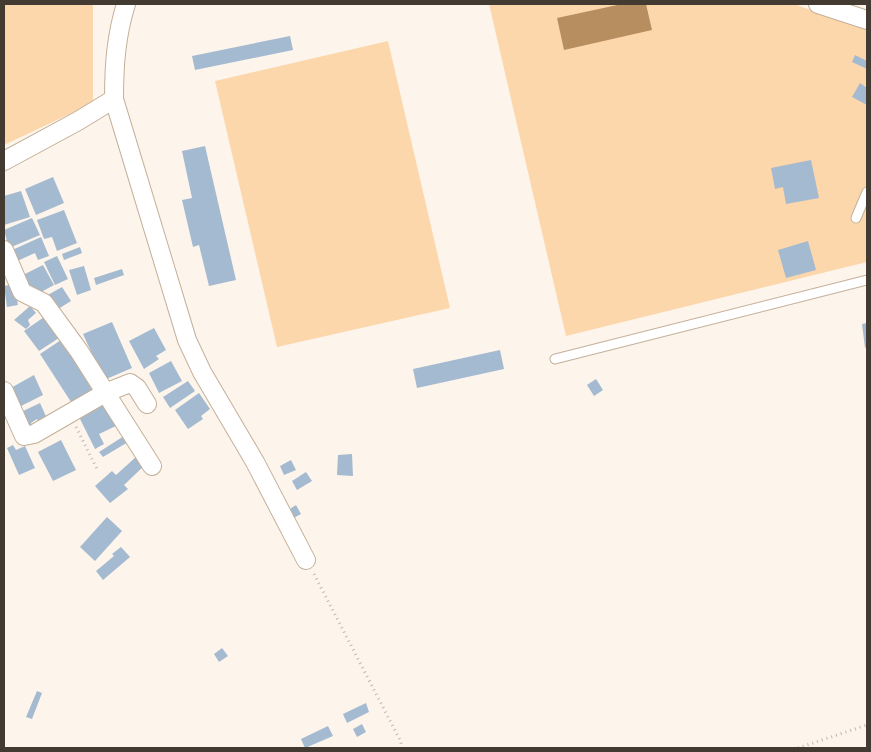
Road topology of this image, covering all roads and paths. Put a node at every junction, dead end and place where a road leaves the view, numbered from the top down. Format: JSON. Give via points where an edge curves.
{"nodes":[{"id":1,"x":126,"y":4,"type":"edge"},
{"id":2,"x":818,"y":4,"type":"edge"},
{"id":3,"x":867,"y":20,"type":"edge"},
{"id":4,"x":114,"y":99,"type":"junction"},
{"id":5,"x":4,"y":161,"type":"edge"},
{"id":6,"x":867,"y":192,"type":"edge"},
{"id":7,"x":856,"y":218,"type":"dead end"},
{"id":8,"x":4,"y":250,"type":"edge"},
{"id":9,"x":867,"y":280,"type":"edge"},
{"id":10,"x":555,"y":359,"type":"dead end"},
{"id":11,"x":4,"y":391,"type":"edge"},
{"id":12,"x":105,"y":393,"type":"junction"},
{"id":13,"x":147,"y":404,"type":"dead end"},
{"id":14,"x":69,"y":414,"type":"junction"},
{"id":15,"x":152,"y":466,"type":"dead end"},
{"id":16,"x":97,"y":469,"type":"dead end"},
{"id":17,"x":306,"y":560,"type":"joint"},
{"id":18,"x":867,"y":725,"type":"edge"},
{"id":19,"x":401,"y":748,"type":"edge"},
{"id":20,"x":798,"y":748,"type":"edge"}],
"edges":[{"from":1,"to":4,"type":"street","via":[[118,28]]},
{"from":2,"to":3,"type":"street"},
{"from":4,"to":5,"type":"street"},
{"from":4,"to":17,"type":"street","via":[[187,340]]},
{"from":6,"to":7,"type":"lane"},
{"from":8,"to":12,"type":"street","via":[[22,292],[44,303]]},
{"from":9,"to":10,"type":"lane"},
{"from":11,"to":14,"type":"street","via":[[24,436],[30,436]]},
{"from":12,"to":13,"type":"street","via":[[130,383],[138,388]]},
{"from":12,"to":14,"type":"street"},
{"from":12,"to":15,"type":"street"},
{"from":14,"to":16,"type":"path"},
{"from":17,"to":19,"type":"path","via":[[384,706]]},
{"from":18,"to":20,"type":"path"}]}
